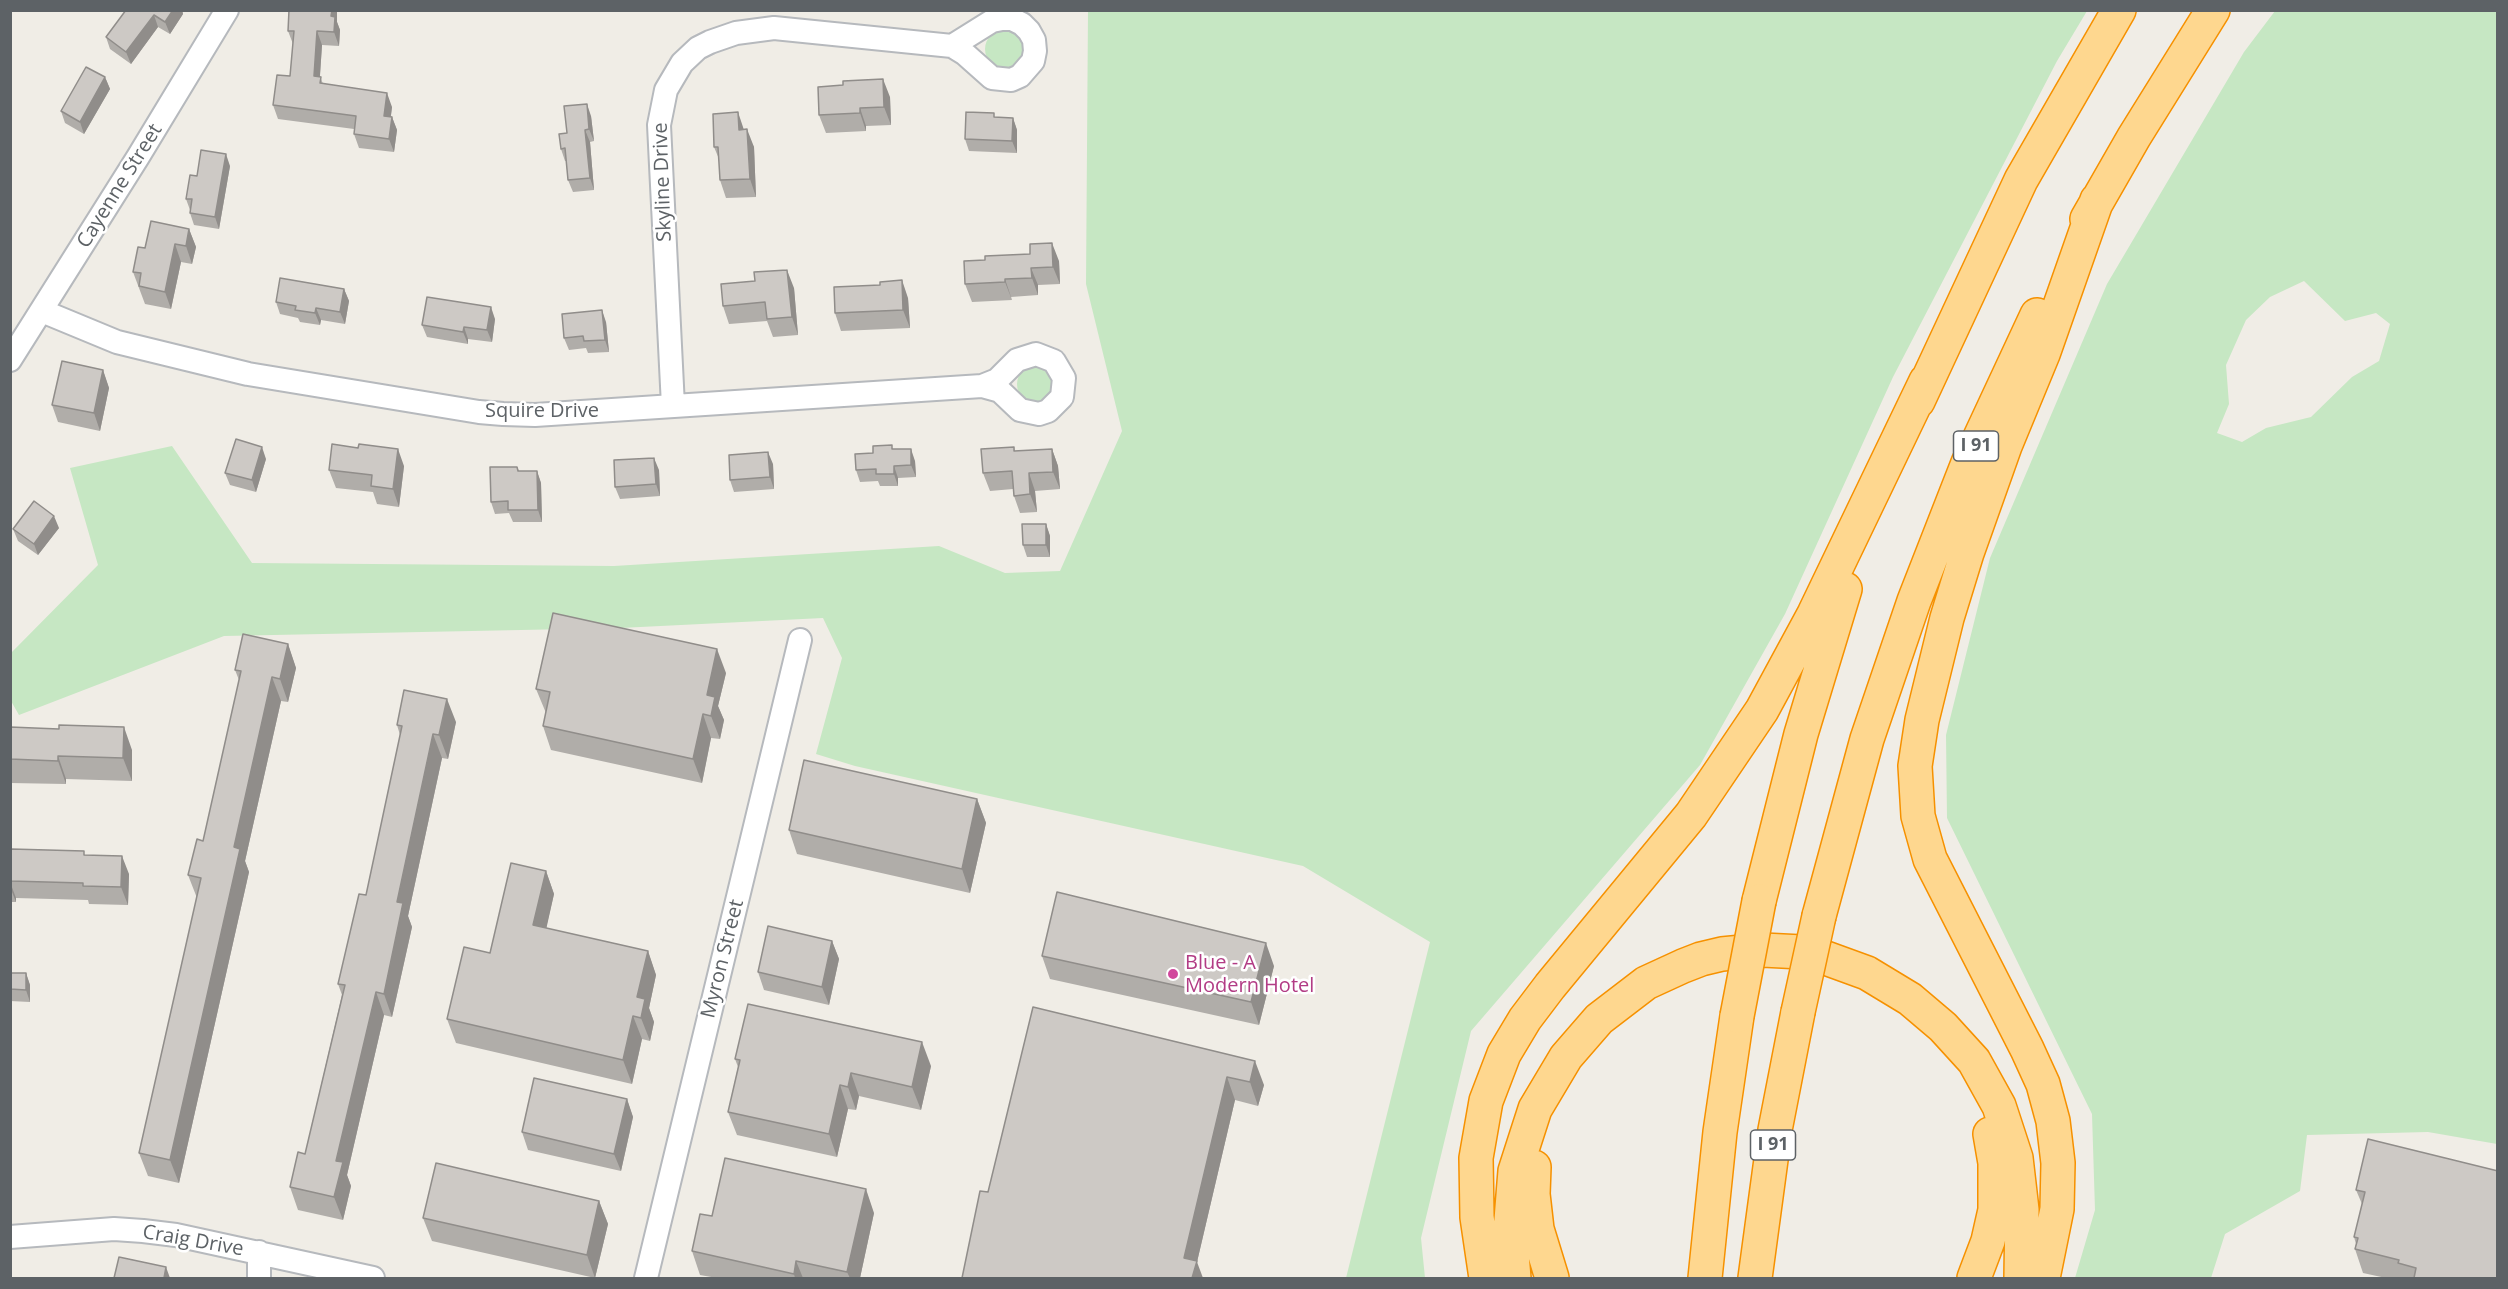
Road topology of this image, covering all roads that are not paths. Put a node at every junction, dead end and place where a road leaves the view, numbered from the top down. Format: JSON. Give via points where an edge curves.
{"nodes":[{"id":1,"x":227,"y":10,"type":"edge"},
{"id":2,"x":2119,"y":10,"type":"edge"},
{"id":3,"x":2213,"y":10,"type":"edge"},
{"id":4,"x":952,"y":46,"type":"dead end"},
{"id":5,"x":2097,"y":200,"type":"junction"},
{"id":6,"x":42,"y":311,"type":"junction"},
{"id":7,"x":10,"y":360,"type":"edge"},
{"id":8,"x":1926,"y":381,"type":"junction"},
{"id":9,"x":982,"y":386,"type":"dead end"},
{"id":10,"x":673,"y":406,"type":"junction"},
{"id":11,"x":800,"y":640,"type":"dead end"},
{"id":12,"x":1929,"y":1016,"type":"junction"},
{"id":13,"x":1587,"y":1031,"type":"junction"},
{"id":14,"x":10,"y":1238,"type":"edge"},
{"id":15,"x":259,"y":1252,"type":"junction"},
{"id":16,"x":259,"y":1278,"type":"edge"},
{"id":17,"x":373,"y":1278,"type":"edge"},
{"id":18,"x":646,"y":1278,"type":"edge"},
{"id":19,"x":1486,"y":1278,"type":"edge"},
{"id":20,"x":1514,"y":1278,"type":"edge"},
{"id":21,"x":1552,"y":1278,"type":"edge"},
{"id":22,"x":1705,"y":1278,"type":"edge"},
{"id":23,"x":1755,"y":1278,"type":"edge"},
{"id":24,"x":1974,"y":1278,"type":"edge"},
{"id":25,"x":2021,"y":1278,"type":"edge"},
{"id":26,"x":2043,"y":1278,"type":"edge"}],
"edges":[{"from":1,"to":6,"type":"street","name":"Cayenne Street"},
{"from":2,"to":8,"type":"highway","via":[[2022,180]]},
{"from":3,"to":5,"type":"highway","number":"I 91"},
{"from":4,"to":10,"type":"street","name":"Skyline Drive","via":[[774,28],[736,33],[710,42],[682,63],[666,90],[659,125]]},
{"from":5,"to":23,"type":"highway","number":"I 91","bridge":true,"via":[[1998,396],[1940,531],[1871,728],[1847,808],[1798,1012],[1775,1130]]},
{"from":5,"to":26,"type":"highway","via":[[1967,553],[1931,683],[1915,766],[1918,816],[1930,859],[2027,1049],[2043,1084],[2053,1121],[2058,1163],[2057,1209]]},
{"from":6,"to":7,"type":"street","name":"Cayenne Street"},
{"from":6,"to":10,"type":"street","name":"Squire Drive","via":[[117,342],[248,374],[479,412],[536,415]]},
{"from":8,"to":19,"type":"highway","via":[[1814,614],[1762,710],[1690,816],[1550,986],[1504,1054],[1486,1101],[1476,1158],[1475,1196]]},
{"from":8,"to":22,"type":"highway","bridge":true,"via":[[1870,522],[1822,662],[1759,901],[1720,1132]]},
{"from":9,"to":10,"type":"street","name":"Squire Drive"},
{"from":11,"to":18,"type":"street","name":"Myron Street"},
{"from":12,"to":13,"type":"highway","via":[[1889,985],[1846,963],[1802,952],[1753,951],[1701,959],[1664,974],[1629,994]]},
{"from":12,"to":24,"type":"highway","via":[[1973,1080],[1993,1146],[1995,1210]]},
{"from":12,"to":25,"type":"highway","via":[[1974,1061],[2006,1124],[2021,1193]]},
{"from":13,"to":20,"type":"highway","via":[[1544,1091],[1520,1152],[1510,1211]]},
{"from":13,"to":21,"type":"highway","via":[[1550,1093],[1534,1154],[1534,1211]]},
{"from":14,"to":15,"type":"street","name":"Craig Drive","via":[[114,1229],[176,1235]]},
{"from":15,"to":16,"type":"street"},
{"from":15,"to":17,"type":"street","name":"Craig Drive"}]}
